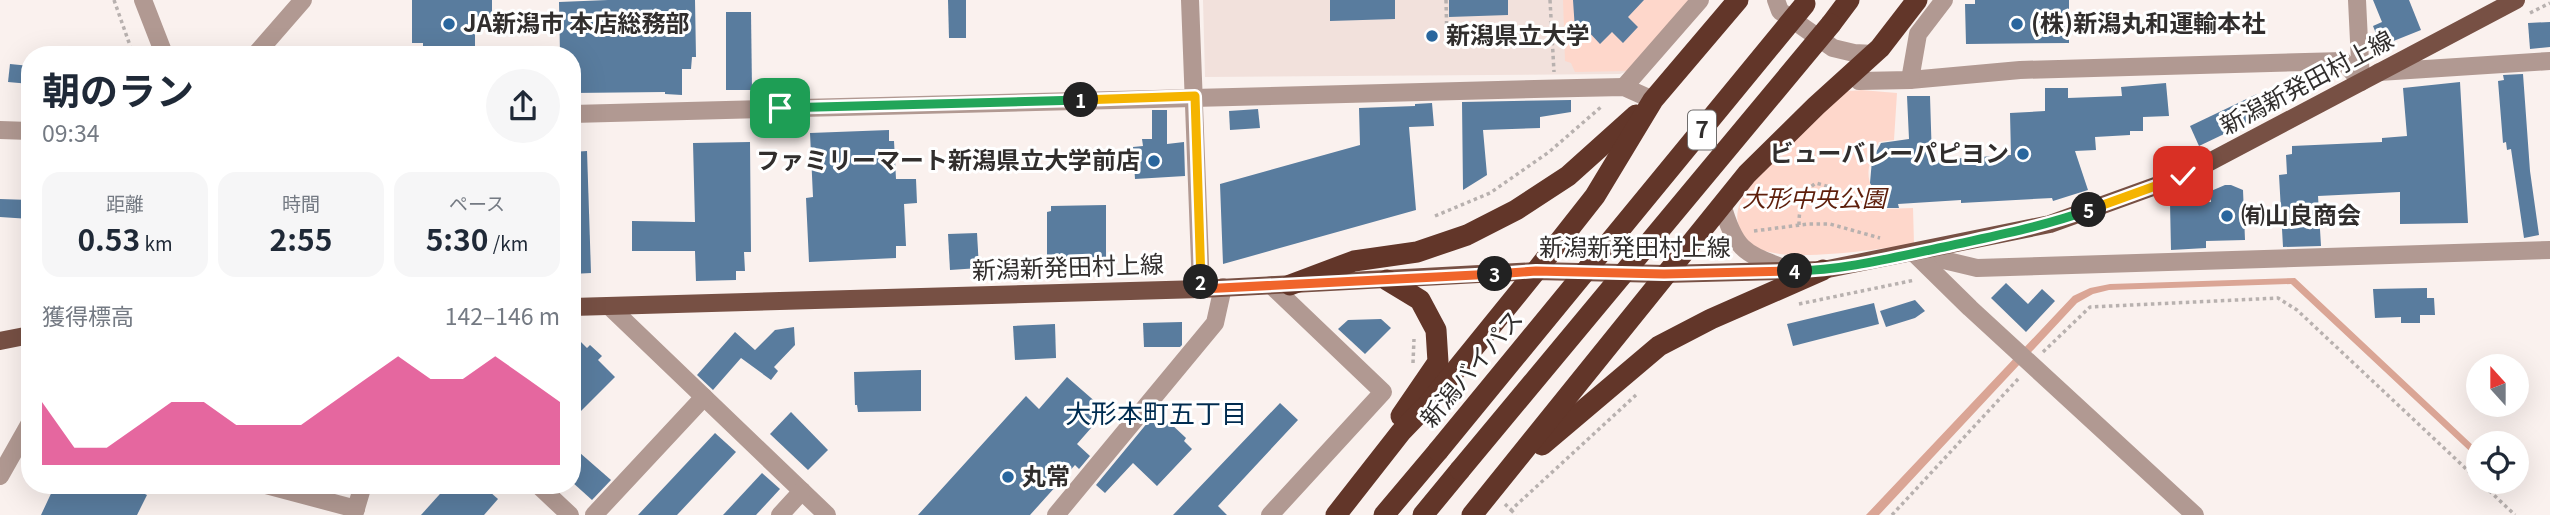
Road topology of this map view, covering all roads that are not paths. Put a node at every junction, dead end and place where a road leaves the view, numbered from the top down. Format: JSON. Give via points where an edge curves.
{"nodes":[{"id":1,"x":143,"y":0,"type":"edge"},
{"id":2,"x":303,"y":0,"type":"edge"},
{"id":3,"x":1190,"y":0,"type":"edge"},
{"id":4,"x":1700,"y":0,"type":"edge"},
{"id":5,"x":1738,"y":0,"type":"edge"},
{"id":6,"x":1776,"y":0,"type":"edge"},
{"id":7,"x":1849,"y":0,"type":"edge"},
{"id":8,"x":1917,"y":0,"type":"edge"},
{"id":9,"x":1944,"y":0,"type":"edge"},
{"id":10,"x":2357,"y":0,"type":"edge"},
{"id":11,"x":2516,"y":0,"type":"edge"},
{"id":12,"x":1806,"y":2,"type":"edge"},
{"id":13,"x":161,"y":46,"type":"edge"},
{"id":14,"x":263,"y":46,"type":"edge"},
{"id":15,"x":1874,"y":54,"type":"junction"},
{"id":16,"x":2550,"y":61,"type":"edge"},
{"id":17,"x":1854,"y":71,"type":"junction"},
{"id":18,"x":2379,"y":72,"type":"junction"},
{"id":19,"x":1910,"y":80,"type":"junction"},
{"id":20,"x":2361,"y":82,"type":"junction"},
{"id":21,"x":1624,"y":87,"type":"junction"},
{"id":22,"x":1195,"y":96,"type":"junction"},
{"id":23,"x":1653,"y":100,"type":"junction"},
{"id":24,"x":581,"y":114,"type":"edge"},
{"id":25,"x":0,"y":130,"type":"edge"},
{"id":26,"x":21,"y":131,"type":"edge"},
{"id":27,"x":1722,"y":204,"type":"junction"},
{"id":28,"x":2550,"y":250,"type":"edge"},
{"id":29,"x":1914,"y":253,"type":"junction"},
{"id":30,"x":1823,"y":270,"type":"junction"},
{"id":31,"x":1536,"y":271,"type":"junction"},
{"id":32,"x":1791,"y":271,"type":"junction"},
{"id":33,"x":1664,"y":274,"type":"junction"},
{"id":34,"x":1387,"y":280,"type":"junction"},
{"id":35,"x":1280,"y":285,"type":"junction"},
{"id":36,"x":1223,"y":287,"type":"junction"},
{"id":37,"x":1201,"y":289,"type":"junction"},
{"id":38,"x":609,"y":306,"type":"junction"},
{"id":39,"x":581,"y":307,"type":"edge"},
{"id":40,"x":21,"y":337,"type":"edge"},
{"id":41,"x":0,"y":341,"type":"edge"},
{"id":42,"x":704,"y":397,"type":"junction"},
{"id":43,"x":21,"y":439,"type":"edge"},
{"id":44,"x":0,"y":476,"type":"edge"},
{"id":45,"x":1501,"y":481,"type":"junction"},
{"id":46,"x":802,"y":491,"type":"junction"},
{"id":47,"x":296,"y":494,"type":"edge"},
{"id":48,"x":360,"y":494,"type":"edge"},
{"id":49,"x":548,"y":494,"type":"edge"},
{"id":50,"x":355,"y":512,"type":"edge"},
{"id":51,"x":570,"y":515,"type":"edge"},
{"id":52,"x":594,"y":515,"type":"edge"},
{"id":53,"x":780,"y":515,"type":"edge"},
{"id":54,"x":827,"y":515,"type":"edge"},
{"id":55,"x":1056,"y":515,"type":"edge"},
{"id":56,"x":1270,"y":515,"type":"edge"},
{"id":57,"x":1334,"y":515,"type":"edge"},
{"id":58,"x":1384,"y":515,"type":"edge"},
{"id":59,"x":1423,"y":515,"type":"edge"},
{"id":60,"x":1472,"y":515,"type":"edge"},
{"id":61,"x":2195,"y":515,"type":"edge"}],
"edges":[{"from":1,"to":13,"type":"street"},
{"from":2,"to":14,"type":"street"},
{"from":3,"to":22,"type":"street"},
{"from":4,"to":21,"type":"street"},
{"from":5,"to":23,"type":"highway"},
{"from":6,"to":15,"type":"street","via":[[1780,11],[1833,48]]},
{"from":7,"to":59,"type":"highway","number":"7","bridge":true},
{"from":8,"to":15,"type":"highway"},
{"from":9,"to":19,"type":"street","via":[[1918,34]]},
{"from":10,"to":20,"type":"street"},
{"from":11,"to":18,"type":"main road","name":"新潟新発田村上線"},
{"from":12,"to":58,"type":"highway","name":"新潟バイパス","number":"7","bridge":true},
{"from":15,"to":17,"type":"highway"},
{"from":16,"to":18,"type":"street"},
{"from":17,"to":19,"type":"street","via":[[1859,82]]},
{"from":17,"to":27,"type":"highway"},
{"from":18,"to":20,"type":"main road","name":"新潟新発田村上線"},
{"from":19,"to":20,"type":"street","via":[[2020,70],[2343,61]]},
{"from":20,"to":29,"type":"main road","name":"新潟新発田村上線","via":[[2183,176],[2050,224]]},
{"from":21,"to":22,"type":"street"},
{"from":21,"to":23,"type":"street"},
{"from":22,"to":24,"type":"street"},
{"from":22,"to":37,"type":"street"},
{"from":23,"to":31,"type":"highway","via":[[1595,196]]},
{"from":23,"to":35,"type":"highway","via":[[1568,176],[1516,211],[1417,252],[1354,261]]},
{"from":25,"to":26,"type":"street"},
{"from":27,"to":32,"type":"street","via":[[1728,228],[1745,252]]},
{"from":27,"to":33,"type":"highway"},
{"from":28,"to":29,"type":"street","via":[[1977,268]]},
{"from":29,"to":30,"type":"main road","name":"新潟新発田村上線"},
{"from":29,"to":61,"type":"street"},
{"from":30,"to":32,"type":"main road","name":"新潟新発田村上線"},
{"from":30,"to":45,"type":"highway","via":[[1659,346]]},
{"from":31,"to":33,"type":"main road","name":"新潟新発田村上線"},
{"from":31,"to":34,"type":"main road","name":"新潟新発田村上線"},
{"from":31,"to":57,"type":"highway"},
{"from":32,"to":33,"type":"main road","name":"新潟新発田村上線"},
{"from":33,"to":45,"type":"highway"},
{"from":34,"to":35,"type":"main road","name":"新潟新発田村上線"},
{"from":34,"to":57,"type":"highway","via":[[1420,300],[1436,330],[1438,362]]},
{"from":35,"to":36,"type":"main road","name":"新潟新発田村上線"},
{"from":35,"to":56,"type":"street","via":[[1383,392]]},
{"from":36,"to":37,"type":"main road","name":"新潟新発田村上線"},
{"from":36,"to":55,"type":"street","via":[[1215,323]]},
{"from":37,"to":38,"type":"main road","name":"新潟新発田村上線"},
{"from":38,"to":39,"type":"main road","name":"新潟新発田村上線"},
{"from":38,"to":42,"type":"street"},
{"from":40,"to":41,"type":"main road"},
{"from":42,"to":46,"type":"street"},
{"from":42,"to":52,"type":"street"},
{"from":43,"to":44,"type":"street"},
{"from":45,"to":60,"type":"highway"},
{"from":46,"to":53,"type":"street"},
{"from":46,"to":54,"type":"street"},
{"from":47,"to":50,"type":"street"},
{"from":48,"to":50,"type":"street"},
{"from":49,"to":51,"type":"street"}]}
